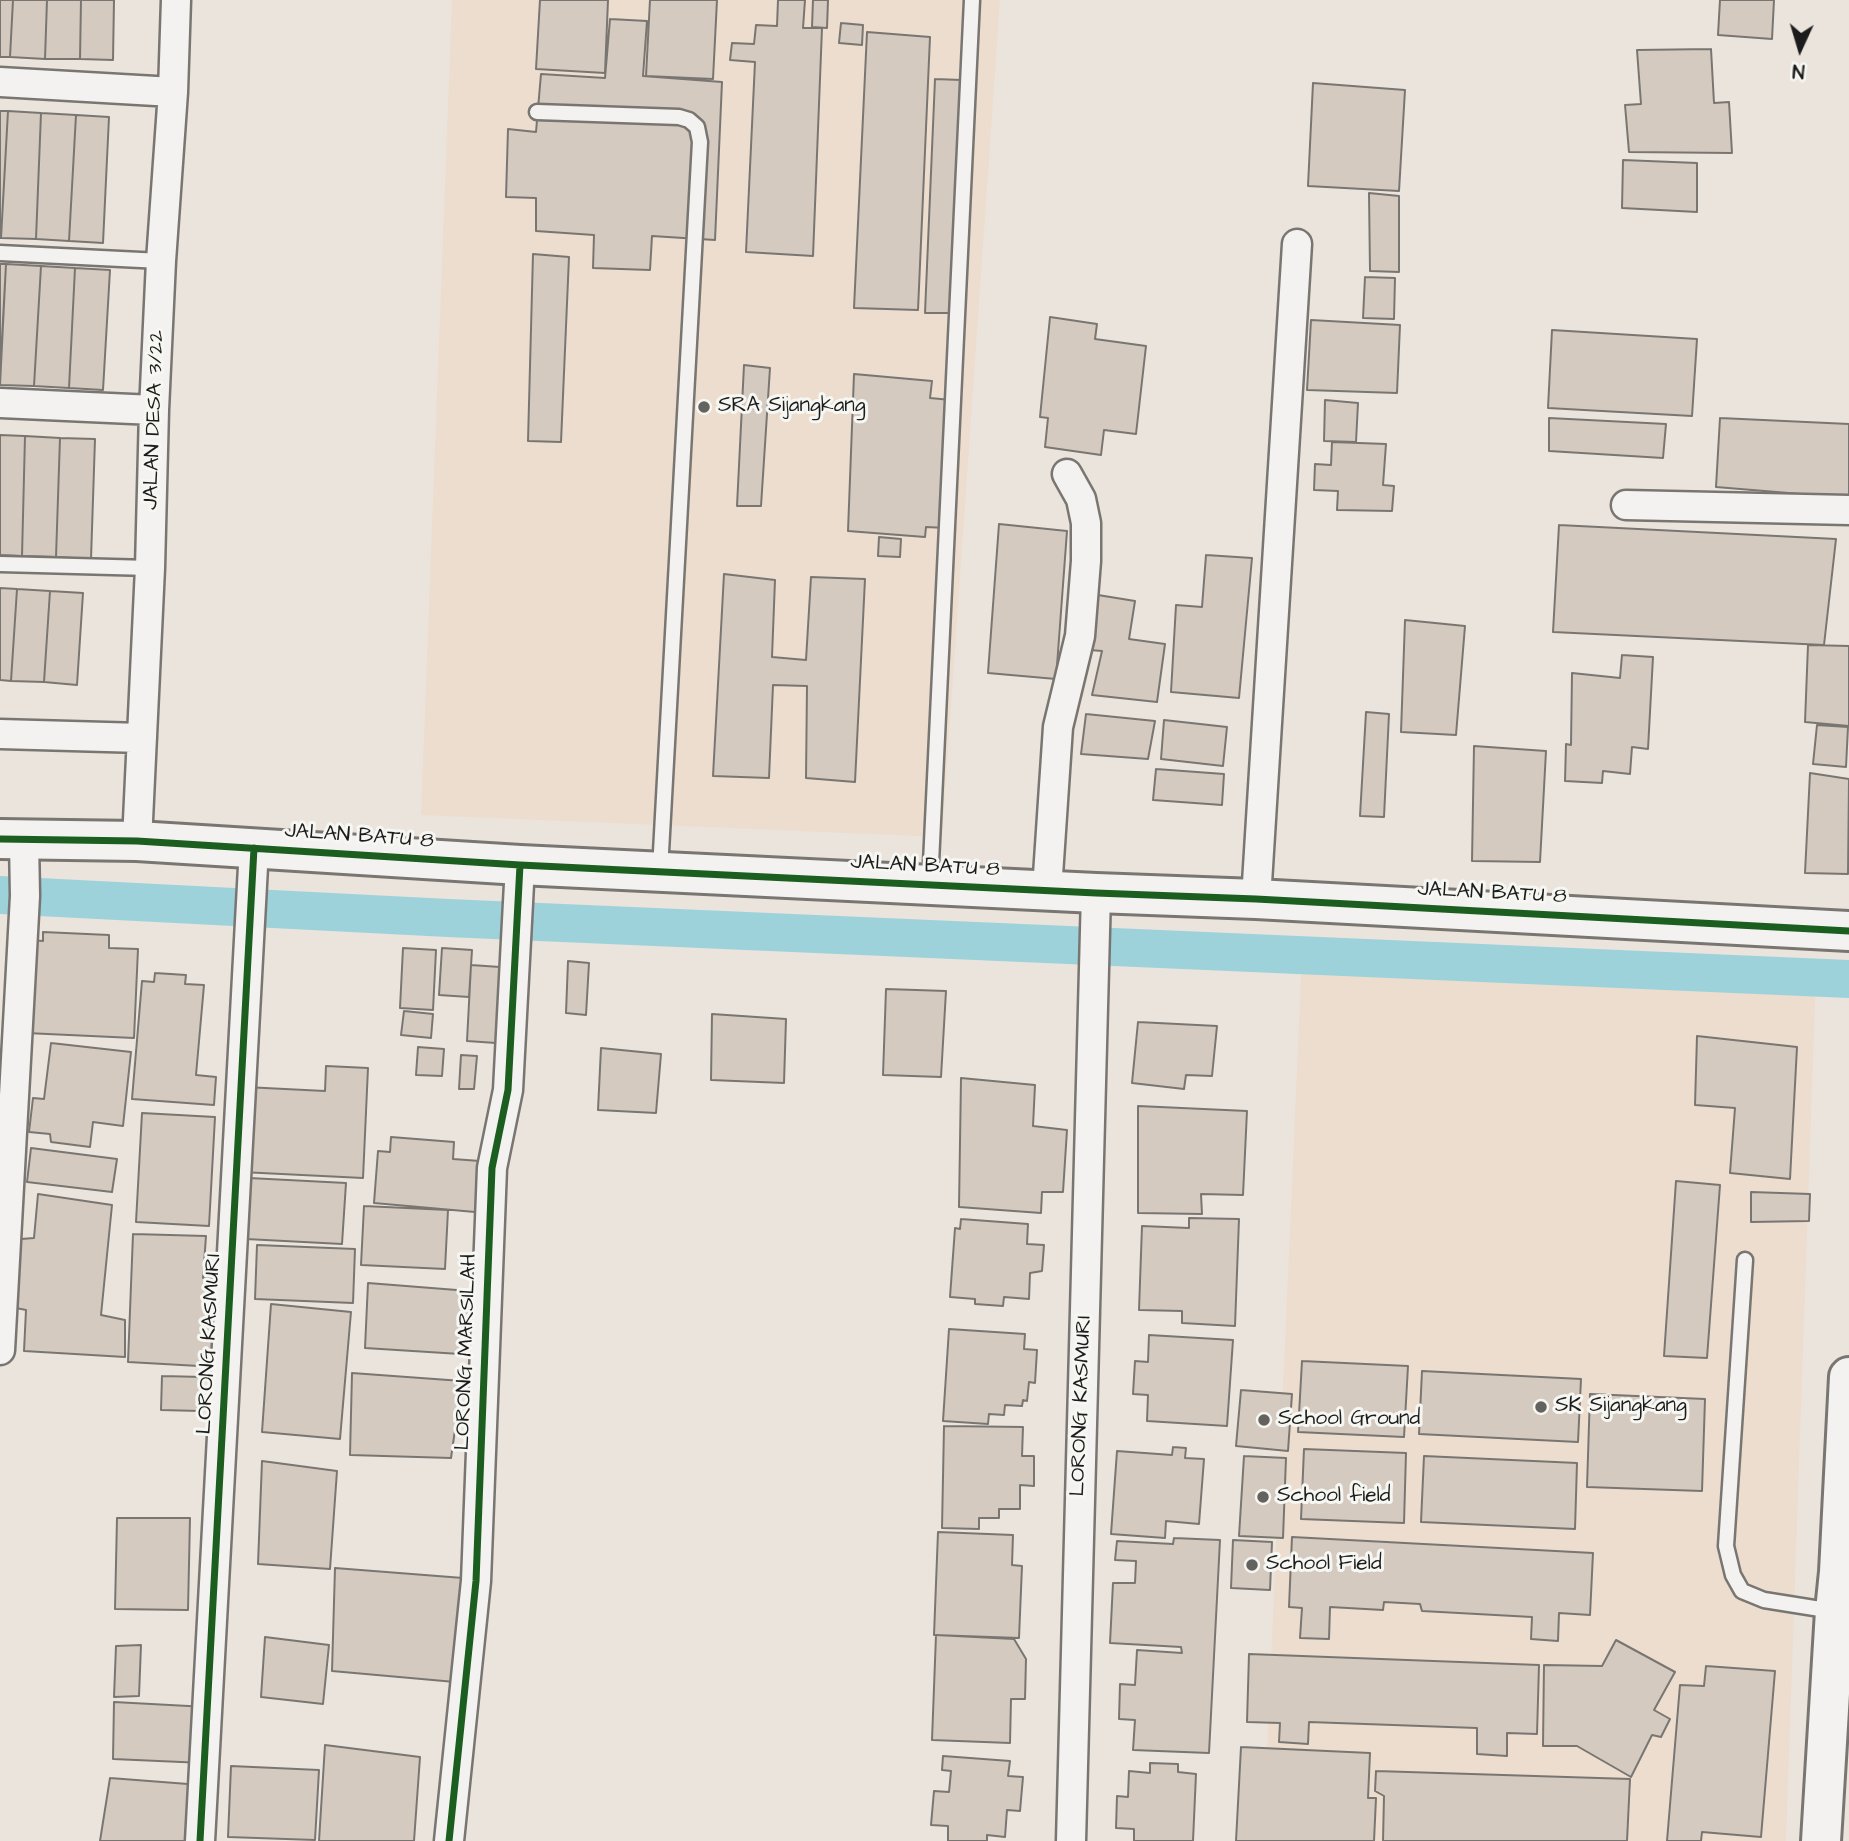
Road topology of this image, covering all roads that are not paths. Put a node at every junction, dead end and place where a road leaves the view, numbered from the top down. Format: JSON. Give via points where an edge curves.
{"nodes":[{"id":1,"x":176,"y":0,"type":"edge"},
{"id":2,"x":972,"y":0,"type":"edge"},
{"id":3,"x":0,"y":82,"type":"edge"},
{"id":4,"x":173,"y":92,"type":"junction"},
{"id":5,"x":537,"y":112,"type":"dead end"},
{"id":6,"x":1297,"y":244,"type":"dead end"},
{"id":7,"x":0,"y":253,"type":"edge"},
{"id":8,"x":161,"y":261,"type":"junction"},
{"id":9,"x":0,"y":403,"type":"edge"},
{"id":10,"x":154,"y":410,"type":"junction"},
{"id":11,"x":1067,"y":474,"type":"dead end"},
{"id":12,"x":1626,"y":505,"type":"dead end"},
{"id":13,"x":1849,"y":510,"type":"edge"},
{"id":14,"x":0,"y":564,"type":"edge"},
{"id":15,"x":150,"y":568,"type":"junction"},
{"id":16,"x":0,"y":734,"type":"edge"},
{"id":17,"x":142,"y":738,"type":"junction"},
{"id":18,"x":137,"y":841,"type":"junction"},
{"id":19,"x":17,"y":846,"type":"edge"},
{"id":20,"x":253,"y":862,"type":"junction"},
{"id":21,"x":520,"y":865,"type":"junction"},
{"id":22,"x":660,"y":872,"type":"junction"},
{"id":23,"x":930,"y":885,"type":"junction"},
{"id":24,"x":1047,"y":890,"type":"junction"},
{"id":25,"x":1256,"y":899,"type":"junction"},
{"id":26,"x":1095,"y":905,"type":"junction"},
{"id":27,"x":1849,"y":931,"type":"edge"},
{"id":28,"x":1745,"y":1260,"type":"dead end"},
{"id":29,"x":0,"y":1350,"type":"edge"},
{"id":30,"x":1849,"y":1377,"type":"edge"},
{"id":31,"x":1844,"y":1572,"type":"edge"},
{"id":32,"x":1835,"y":1611,"type":"junction"},
{"id":33,"x":200,"y":1841,"type":"edge"},
{"id":34,"x":449,"y":1841,"type":"edge"},
{"id":35,"x":1071,"y":1841,"type":"edge"},
{"id":36,"x":1821,"y":1841,"type":"edge"}],
"edges":[{"from":1,"to":4,"type":"street","name":"JALAN DESA 3/22"},
{"from":2,"to":23,"type":"lane"},
{"from":3,"to":4,"type":"street"},
{"from":4,"to":8,"type":"street","name":"JALAN DESA 3/22"},
{"from":5,"to":22,"type":"lane","via":[[679,117],[697,127],[700,142]]},
{"from":6,"to":25,"type":"street"},
{"from":7,"to":8,"type":"lane"},
{"from":8,"to":10,"type":"street","name":"JALAN DESA 3/22"},
{"from":9,"to":10,"type":"street"},
{"from":10,"to":15,"type":"street","name":"JALAN DESA 3/22"},
{"from":11,"to":24,"type":"street","via":[[1081,499],[1086,561],[1080,636],[1058,727]]},
{"from":12,"to":13,"type":"street"},
{"from":14,"to":15,"type":"lane"},
{"from":15,"to":17,"type":"street","name":"JALAN DESA 3/22"},
{"from":16,"to":17,"type":"street"},
{"from":17,"to":18,"type":"street","name":"JALAN DESA 3/22"},
{"from":18,"to":19,"type":"street","name":"JALAN BATU 8"},
{"from":18,"to":20,"type":"street","name":"JALAN BATU 8"},
{"from":19,"to":29,"type":"street","via":[[25,896]]},
{"from":20,"to":21,"type":"street","name":"JALAN BATU 8"},
{"from":20,"to":33,"type":"street","name":"LORONG KASMURI"},
{"from":21,"to":22,"type":"street","name":"JALAN BATU 8"},
{"from":21,"to":34,"type":"street","name":"LORONG MARSILAH","via":[[508,1090],[492,1168],[476,1581]]},
{"from":22,"to":23,"type":"street","name":"JALAN BATU 8"},
{"from":23,"to":24,"type":"street","name":"JALAN BATU 8"},
{"from":24,"to":26,"type":"street","name":"JALAN BATU 8"},
{"from":25,"to":26,"type":"street","name":"JALAN BATU 8"},
{"from":25,"to":27,"type":"street","name":"JALAN BATU 8"},
{"from":26,"to":35,"type":"street","name":"LORONG KASMURI"},
{"from":28,"to":32,"type":"lane","via":[[1726,1546],[1733,1575],[1742,1591],[1764,1600]]},
{"from":30,"to":31,"type":"street"},
{"from":31,"to":32,"type":"street"},
{"from":32,"to":36,"type":"street"}]}
